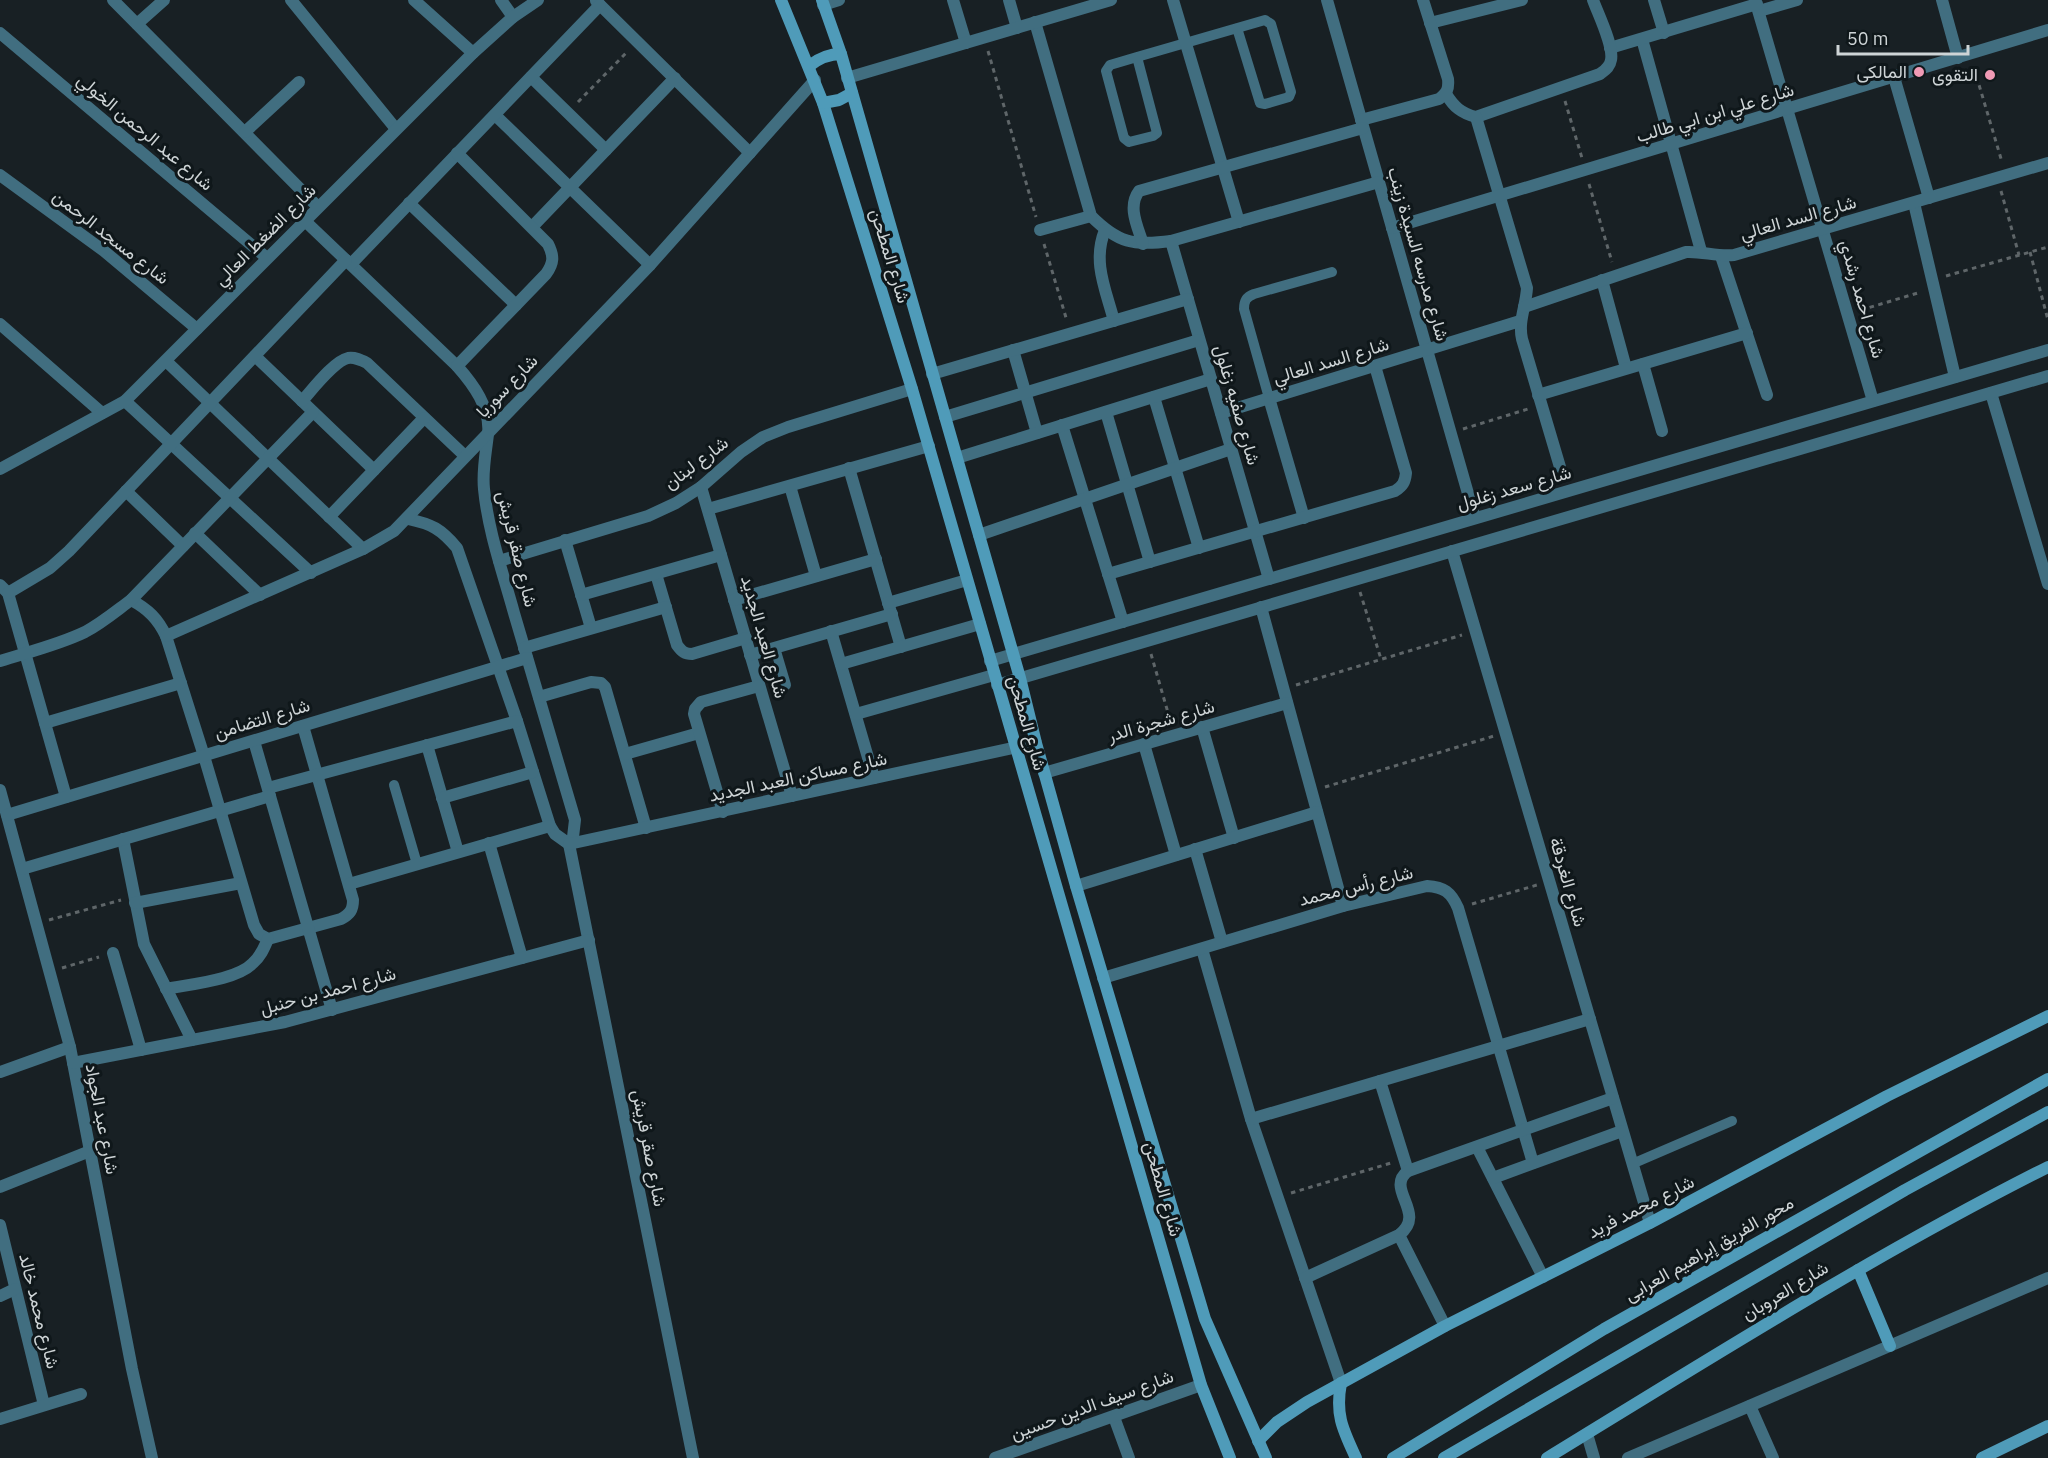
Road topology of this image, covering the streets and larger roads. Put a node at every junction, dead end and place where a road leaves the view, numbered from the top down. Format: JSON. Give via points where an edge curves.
{"nodes":[{"id":1,"x":113,"y":0,"type":"edge"},
{"id":2,"x":164,"y":0,"type":"edge"},
{"id":3,"x":291,"y":0,"type":"edge"},
{"id":4,"x":414,"y":0,"type":"edge"},
{"id":5,"x":501,"y":0,"type":"edge"},
{"id":6,"x":538,"y":0,"type":"edge"},
{"id":7,"x":781,"y":0,"type":"edge"},
{"id":8,"x":839,"y":0,"type":"edge"},
{"id":9,"x":953,"y":0,"type":"edge"},
{"id":10,"x":1009,"y":0,"type":"edge"},
{"id":11,"x":1111,"y":0,"type":"edge"},
{"id":12,"x":1173,"y":0,"type":"edge"},
{"id":13,"x":1327,"y":0,"type":"edge"},
{"id":14,"x":1423,"y":0,"type":"edge"},
{"id":15,"x":1522,"y":0,"type":"edge"},
{"id":16,"x":1593,"y":0,"type":"edge"},
{"id":17,"x":1654,"y":0,"type":"edge"},
{"id":18,"x":1797,"y":0,"type":"edge"},
{"id":19,"x":1942,"y":0,"type":"edge"},
{"id":20,"x":598,"y":2,"type":"edge"},
{"id":21,"x":823,"y":2,"type":"edge"},
{"id":22,"x":1084,"y":4,"type":"edge"},
{"id":23,"x":1757,"y":5,"type":"edge"},
{"id":24,"x":513,"y":17,"type":"junction"},
{"id":25,"x":1035,"y":22,"type":"junction"},
{"id":26,"x":1430,"y":22,"type":"junction"},
{"id":27,"x":137,"y":24,"type":"junction"},
{"id":28,"x":1017,"y":28,"type":"junction"},
{"id":29,"x":0,"y":33,"type":"edge"},
{"id":30,"x":1664,"y":33,"type":"junction"},
{"id":31,"x":2047,"y":34,"type":"edge"},
{"id":32,"x":1642,"y":39,"type":"junction"},
{"id":33,"x":966,"y":43,"type":"junction"},
{"id":34,"x":1610,"y":48,"type":"junction"},
{"id":35,"x":473,"y":52,"type":"junction"},
{"id":36,"x":841,"y":54,"type":"junction"},
{"id":37,"x":1964,"y":56,"type":"junction"},
{"id":38,"x":809,"y":66,"type":"junction"},
{"id":39,"x":531,"y":77,"type":"junction"},
{"id":40,"x":1894,"y":77,"type":"junction"},
{"id":41,"x":675,"y":78,"type":"junction"},
{"id":42,"x":848,"y":78,"type":"junction"},
{"id":43,"x":815,"y":80,"type":"junction"},
{"id":44,"x":299,"y":82,"type":"dead end"},
{"id":45,"x":852,"y":93,"type":"junction"},
{"id":46,"x":1446,"y":94,"type":"junction"},
{"id":47,"x":823,"y":103,"type":"junction"},
{"id":48,"x":1788,"y":110,"type":"junction"},
{"id":49,"x":495,"y":115,"type":"junction"},
{"id":50,"x":1476,"y":117,"type":"junction"},
{"id":51,"x":1362,"y":124,"type":"junction"},
{"id":52,"x":396,"y":129,"type":"junction"},
{"id":53,"x":245,"y":132,"type":"junction"},
{"id":54,"x":1672,"y":145,"type":"junction"},
{"id":55,"x":606,"y":150,"type":"junction"},
{"id":56,"x":457,"y":153,"type":"junction"},
{"id":57,"x":750,"y":153,"type":"junction"},
{"id":58,"x":2048,"y":163,"type":"edge"},
{"id":59,"x":1222,"y":167,"type":"junction"},
{"id":60,"x":0,"y":175,"type":"edge"},
{"id":61,"x":1379,"y":182,"type":"junction"},
{"id":62,"x":570,"y":188,"type":"junction"},
{"id":63,"x":1500,"y":196,"type":"junction"},
{"id":64,"x":1929,"y":198,"type":"junction"},
{"id":65,"x":409,"y":203,"type":"junction"},
{"id":66,"x":1914,"y":203,"type":"junction"},
{"id":67,"x":318,"y":207,"type":"junction"},
{"id":68,"x":1091,"y":216,"type":"junction"},
{"id":69,"x":304,"y":220,"type":"junction"},
{"id":70,"x":1239,"y":222,"type":"junction"},
{"id":71,"x":532,"y":227,"type":"junction"},
{"id":72,"x":1392,"y":228,"type":"junction"},
{"id":73,"x":1823,"y":229,"type":"junction"},
{"id":74,"x":1040,"y":230,"type":"road end"},
{"id":75,"x":1105,"y":230,"type":"junction"},
{"id":76,"x":1171,"y":242,"type":"junction"},
{"id":77,"x":1143,"y":244,"type":"junction"},
{"id":78,"x":1701,"y":251,"type":"junction"},
{"id":79,"x":1721,"y":256,"type":"junction"},
{"id":80,"x":267,"y":258,"type":"junction"},
{"id":81,"x":348,"y":262,"type":"junction"},
{"id":82,"x":651,"y":264,"type":"junction"},
{"id":83,"x":1602,"y":280,"type":"junction"},
{"id":84,"x":1188,"y":299,"type":"junction"},
{"id":85,"x":516,"y":305,"type":"junction"},
{"id":86,"x":1524,"y":307,"type":"junction"},
{"id":87,"x":1114,"y":321,"type":"junction"},
{"id":88,"x":1520,"y":321,"type":"junction"},
{"id":89,"x":0,"y":324,"type":"edge"},
{"id":90,"x":197,"y":329,"type":"junction"},
{"id":91,"x":1747,"y":333,"type":"junction"},
{"id":92,"x":1199,"y":340,"type":"junction"},
{"id":93,"x":1013,"y":350,"type":"junction"},
{"id":94,"x":1427,"y":350,"type":"junction"},
{"id":95,"x":2048,"y":350,"type":"edge"},
{"id":96,"x":255,"y":356,"type":"junction"},
{"id":97,"x":166,"y":361,"type":"junction"},
{"id":98,"x":1643,"y":364,"type":"junction"},
{"id":99,"x":457,"y":366,"type":"junction"},
{"id":100,"x":1375,"y":366,"type":"junction"},
{"id":101,"x":1626,"y":368,"type":"junction"},
{"id":102,"x":932,"y":374,"type":"junction"},
{"id":103,"x":2048,"y":376,"type":"edge"},
{"id":104,"x":1955,"y":377,"type":"junction"},
{"id":105,"x":1211,"y":379,"type":"junction"},
{"id":106,"x":912,"y":389,"type":"junction"},
{"id":107,"x":1025,"y":392,"type":"junction"},
{"id":108,"x":1991,"y":393,"type":"junction"},
{"id":109,"x":1767,"y":395,"type":"dead end"},
{"id":110,"x":1154,"y":397,"type":"junction"},
{"id":111,"x":1269,"y":398,"type":"junction"},
{"id":112,"x":1540,"y":400,"type":"junction"},
{"id":113,"x":125,"y":401,"type":"junction"},
{"id":114,"x":302,"y":401,"type":"junction"},
{"id":115,"x":1873,"y":402,"type":"junction"},
{"id":116,"x":210,"y":403,"type":"junction"},
{"id":117,"x":313,"y":412,"type":"junction"},
{"id":118,"x":1106,"y":412,"type":"junction"},
{"id":119,"x":102,"y":413,"type":"junction"},
{"id":120,"x":1221,"y":413,"type":"junction"},
{"id":121,"x":945,"y":417,"type":"junction"},
{"id":122,"x":424,"y":418,"type":"junction"},
{"id":123,"x":1062,"y":425,"type":"junction"},
{"id":124,"x":489,"y":431,"type":"junction"},
{"id":125,"x":1662,"y":431,"type":"dead end"},
{"id":126,"x":1037,"y":433,"type":"junction"},
{"id":127,"x":171,"y":443,"type":"junction"},
{"id":128,"x":928,"y":446,"type":"junction"},
{"id":129,"x":1231,"y":449,"type":"junction"},
{"id":130,"x":0,"y":455,"type":"edge"},
{"id":131,"x":465,"y":456,"type":"junction"},
{"id":132,"x":957,"y":458,"type":"junction"},
{"id":133,"x":268,"y":459,"type":"junction"},
{"id":134,"x":1560,"y":466,"type":"dead end"},
{"id":135,"x":5,"y":467,"type":"edge"},
{"id":136,"x":849,"y":468,"type":"junction"},
{"id":137,"x":1175,"y":468,"type":"junction"},
{"id":138,"x":374,"y":470,"type":"junction"},
{"id":139,"x":1127,"y":484,"type":"junction"},
{"id":140,"x":790,"y":486,"type":"junction"},
{"id":141,"x":701,"y":487,"type":"junction"},
{"id":142,"x":126,"y":491,"type":"junction"},
{"id":143,"x":230,"y":497,"type":"junction"},
{"id":144,"x":1085,"y":499,"type":"junction"},
{"id":145,"x":708,"y":509,"type":"junction"},
{"id":146,"x":329,"y":517,"type":"junction"},
{"id":147,"x":1304,"y":518,"type":"junction"},
{"id":148,"x":1475,"y":518,"type":"junction"},
{"id":149,"x":408,"y":519,"type":"junction"},
{"id":150,"x":1255,"y":531,"type":"junction"},
{"id":151,"x":195,"y":533,"type":"junction"},
{"id":152,"x":979,"y":535,"type":"junction"},
{"id":153,"x":565,"y":540,"type":"junction"},
{"id":154,"x":183,"y":546,"type":"junction"},
{"id":155,"x":1199,"y":548,"type":"junction"},
{"id":156,"x":363,"y":549,"type":"junction"},
{"id":157,"x":1452,"y":551,"type":"junction"},
{"id":158,"x":721,"y":555,"type":"junction"},
{"id":159,"x":876,"y":559,"type":"junction"},
{"id":160,"x":499,"y":561,"type":"junction"},
{"id":161,"x":1150,"y":562,"type":"junction"},
{"id":162,"x":311,"y":573,"type":"junction"},
{"id":163,"x":656,"y":574,"type":"junction"},
{"id":164,"x":1108,"y":574,"type":"junction"},
{"id":165,"x":816,"y":576,"type":"junction"},
{"id":166,"x":1269,"y":579,"type":"junction"},
{"id":167,"x":967,"y":580,"type":"junction"},
{"id":168,"x":2048,"y":584,"type":"edge"},
{"id":169,"x":4,"y":589,"type":"edge"},
{"id":170,"x":260,"y":595,"type":"junction"},
{"id":171,"x":581,"y":595,"type":"junction"},
{"id":172,"x":131,"y":600,"type":"junction"},
{"id":173,"x":734,"y":600,"type":"junction"},
{"id":174,"x":666,"y":607,"type":"junction"},
{"id":175,"x":1261,"y":607,"type":"junction"},
{"id":176,"x":890,"y":609,"type":"junction"},
{"id":177,"x":1122,"y":622,"type":"junction"},
{"id":178,"x":980,"y":624,"type":"junction"},
{"id":179,"x":591,"y":628,"type":"junction"},
{"id":180,"x":831,"y":631,"type":"junction"},
{"id":181,"x":166,"y":636,"type":"junction"},
{"id":182,"x":746,"y":638,"type":"junction"},
{"id":183,"x":901,"y":647,"type":"junction"},
{"id":184,"x":25,"y":653,"type":"junction"},
{"id":185,"x":526,"y":653,"type":"junction"},
{"id":186,"x":1013,"y":654,"type":"junction"},
{"id":187,"x":750,"y":655,"type":"junction"},
{"id":188,"x":0,"y":661,"type":"edge"},
{"id":189,"x":990,"y":661,"type":"junction"},
{"id":190,"x":841,"y":664,"type":"junction"},
{"id":191,"x":498,"y":667,"type":"junction"},
{"id":192,"x":1020,"y":678,"type":"junction"},
{"id":193,"x":996,"y":680,"type":"junction"},
{"id":194,"x":181,"y":683,"type":"junction"},
{"id":195,"x":759,"y":686,"type":"junction"},
{"id":196,"x":539,"y":697,"type":"junction"},
{"id":197,"x":1287,"y":703,"type":"junction"},
{"id":198,"x":856,"y":714,"type":"junction"},
{"id":199,"x":517,"y":721,"type":"junction"},
{"id":200,"x":45,"y":723,"type":"junction"},
{"id":201,"x":303,"y":726,"type":"junction"},
{"id":202,"x":1202,"y":728,"type":"junction"},
{"id":203,"x":699,"y":733,"type":"junction"},
{"id":204,"x":254,"y":741,"type":"junction"},
{"id":205,"x":1036,"y":743,"type":"junction"},
{"id":206,"x":1144,"y":744,"type":"junction"},
{"id":207,"x":426,"y":745,"type":"junction"},
{"id":208,"x":1015,"y":748,"type":"junction"},
{"id":209,"x":624,"y":754,"type":"junction"},
{"id":210,"x":204,"y":756,"type":"junction"},
{"id":211,"x":533,"y":772,"type":"junction"},
{"id":212,"x":1044,"y":773,"type":"junction"},
{"id":213,"x":317,"y":775,"type":"junction"},
{"id":214,"x":874,"y":778,"type":"junction"},
{"id":215,"x":0,"y":790,"type":"edge"},
{"id":216,"x":269,"y":792,"type":"junction"},
{"id":217,"x":792,"y":796,"type":"junction"},
{"id":218,"x":66,"y":797,"type":"junction"},
{"id":219,"x":442,"y":798,"type":"junction"},
{"id":220,"x":220,"y":810,"type":"junction"},
{"id":221,"x":723,"y":812,"type":"junction"},
{"id":222,"x":1317,"y":812,"type":"junction"},
{"id":223,"x":7,"y":815,"type":"junction"},
{"id":224,"x":550,"y":826,"type":"junction"},
{"id":225,"x":646,"y":828,"type":"junction"},
{"id":226,"x":1234,"y":838,"type":"junction"},
{"id":227,"x":123,"y":839,"type":"junction"},
{"id":228,"x":489,"y":843,"type":"junction"},
{"id":229,"x":569,"y":844,"type":"junction"},
{"id":230,"x":1195,"y":849,"type":"junction"},
{"id":231,"x":458,"y":852,"type":"junction"},
{"id":232,"x":1176,"y":855,"type":"junction"},
{"id":233,"x":21,"y":868,"type":"junction"},
{"id":234,"x":241,"y":883,"type":"junction"},
{"id":235,"x":349,"y":884,"type":"junction"},
{"id":236,"x":1076,"y":886,"type":"junction"},
{"id":237,"x":134,"y":899,"type":"junction"},
{"id":238,"x":1343,"y":906,"type":"junction"},
{"id":239,"x":308,"y":928,"type":"junction"},
{"id":240,"x":268,"y":939,"type":"junction"},
{"id":241,"x":589,"y":940,"type":"junction"},
{"id":242,"x":1222,"y":942,"type":"junction"},
{"id":243,"x":1202,"y":949,"type":"junction"},
{"id":244,"x":113,"y":953,"type":"road end"},
{"id":245,"x":522,"y":958,"type":"junction"},
{"id":246,"x":1103,"y":978,"type":"junction"},
{"id":247,"x":166,"y":989,"type":"junction"},
{"id":248,"x":332,"y":1010,"type":"junction"},
{"id":249,"x":2048,"y":1016,"type":"edge"},
{"id":250,"x":1590,"y":1019,"type":"junction"},
{"id":251,"x":192,"y":1040,"type":"junction"},
{"id":252,"x":1498,"y":1046,"type":"junction"},
{"id":253,"x":70,"y":1047,"type":"junction"},
{"id":254,"x":141,"y":1050,"type":"junction"},
{"id":255,"x":73,"y":1063,"type":"junction"},
{"id":256,"x":0,"y":1072,"type":"edge"},
{"id":257,"x":2048,"y":1079,"type":"edge"},
{"id":258,"x":1380,"y":1081,"type":"junction"},
{"id":259,"x":1613,"y":1098,"type":"junction"},
{"id":260,"x":2048,"y":1112,"type":"edge"},
{"id":261,"x":1251,"y":1119,"type":"junction"},
{"id":262,"x":1523,"y":1130,"type":"junction"},
{"id":263,"x":1622,"y":1131,"type":"junction"},
{"id":264,"x":1477,"y":1147,"type":"junction"},
{"id":265,"x":90,"y":1151,"type":"junction"},
{"id":266,"x":1533,"y":1163,"type":"junction"},
{"id":267,"x":2048,"y":1167,"type":"edge"},
{"id":268,"x":1408,"y":1171,"type":"junction"},
{"id":269,"x":1493,"y":1178,"type":"junction"},
{"id":270,"x":0,"y":1187,"type":"edge"},
{"id":271,"x":1650,"y":1223,"type":"junction"},
{"id":272,"x":0,"y":1225,"type":"edge"},
{"id":273,"x":1399,"y":1235,"type":"junction"},
{"id":274,"x":1858,"y":1270,"type":"junction"},
{"id":275,"x":1543,"y":1277,"type":"junction"},
{"id":276,"x":1305,"y":1278,"type":"junction"},
{"id":277,"x":2048,"y":1278,"type":"edge"},
{"id":278,"x":15,"y":1289,"type":"junction"},
{"id":279,"x":0,"y":1296,"type":"edge"},
{"id":280,"x":1445,"y":1326,"type":"junction"},
{"id":281,"x":1890,"y":1346,"type":"junction"},
{"id":282,"x":1341,"y":1383,"type":"junction"},
{"id":283,"x":1201,"y":1385,"type":"junction"},
{"id":284,"x":81,"y":1394,"type":"dead end"},
{"id":285,"x":44,"y":1405,"type":"junction"},
{"id":286,"x":1750,"y":1406,"type":"junction"},
{"id":287,"x":1114,"y":1417,"type":"junction"},
{"id":288,"x":0,"y":1419,"type":"edge"},
{"id":289,"x":2048,"y":1426,"type":"edge"},
{"id":290,"x":1587,"y":1434,"type":"junction"},
{"id":291,"x":1258,"y":1441,"type":"junction"},
{"id":292,"x":1397,"y":1455,"type":"edge"},
{"id":293,"x":152,"y":1458,"type":"edge"},
{"id":294,"x":693,"y":1458,"type":"edge"},
{"id":295,"x":995,"y":1458,"type":"edge"},
{"id":296,"x":1129,"y":1458,"type":"edge"},
{"id":297,"x":1230,"y":1458,"type":"edge"},
{"id":298,"x":1266,"y":1458,"type":"edge"},
{"id":299,"x":1356,"y":1458,"type":"edge"},
{"id":300,"x":1444,"y":1458,"type":"edge"},
{"id":301,"x":1547,"y":1458,"type":"edge"},
{"id":302,"x":1594,"y":1458,"type":"edge"},
{"id":303,"x":1628,"y":1458,"type":"edge"},
{"id":304,"x":1773,"y":1458,"type":"edge"},
{"id":305,"x":1982,"y":1458,"type":"edge"}],
"edges":[{"from":1,"to":27,"type":"street"},
{"from":2,"to":27,"type":"street"},
{"from":3,"to":52,"type":"street"},
{"from":4,"to":35,"type":"street"},
{"from":5,"to":24,"type":"street"},
{"from":6,"to":24,"type":"street","name":"شارع الضغط العالي"},
{"from":7,"to":38,"type":"street","name":"شارع المطحن"},
{"from":8,"to":21,"type":"street"},
{"from":9,"to":33,"type":"street"},
{"from":10,"to":28,"type":"street"},
{"from":11,"to":22,"type":"street"},
{"from":12,"to":59,"type":"street"},
{"from":13,"to":51,"type":"street","name":"شارع مدرسه السيدة زينب"},
{"from":14,"to":26,"type":"street"},
{"from":15,"to":26,"type":"street"},
{"from":16,"to":34,"type":"street"},
{"from":17,"to":30,"type":"street"},
{"from":18,"to":23,"type":"street"},
{"from":19,"to":37,"type":"street"},
{"from":20,"to":39,"type":"street"},
{"from":20,"to":41,"type":"street"},
{"from":21,"to":36,"type":"street","name":"شارع المطحن"},
{"from":22,"to":25,"type":"street"},
{"from":23,"to":30,"type":"street"},
{"from":23,"to":48,"type":"street","name":"شارع احمد رشدي"},
{"from":24,"to":35,"type":"street","name":"شارع الضغط العالي"},
{"from":25,"to":28,"type":"street"},
{"from":25,"to":68,"type":"street"},
{"from":26,"to":46,"type":"street","via":[[1448,79]]},
{"from":27,"to":53,"type":"street"},
{"from":28,"to":33,"type":"street"},
{"from":29,"to":80,"type":"street","name":"شارع عبد الرحمن الخولي"},
{"from":30,"to":32,"type":"street"},
{"from":31,"to":37,"type":"street","name":"شارع علي ابن ابي طالب"},
{"from":32,"to":34,"type":"street"},
{"from":32,"to":54,"type":"street"},
{"from":33,"to":42,"type":"street"},
{"from":34,"to":50,"type":"street","via":[[1612,58],[1600,74]]},
{"from":35,"to":52,"type":"street","name":"شارع الضغط العالي"},
{"from":36,"to":38,"type":"street","via":[[825,56]]},
{"from":36,"to":42,"type":"street","name":"شارع المطحن"},
{"from":37,"to":40,"type":"street","name":"شارع علي ابن ابي طالب"},
{"from":38,"to":43,"type":"street","name":"شارع المطحن"},
{"from":39,"to":49,"type":"street"},
{"from":39,"to":55,"type":"street"},
{"from":40,"to":48,"type":"street","name":"شارع علي ابن ابي طالب"},
{"from":40,"to":64,"type":"street"},
{"from":41,"to":55,"type":"street"},
{"from":41,"to":57,"type":"street"},
{"from":42,"to":45,"type":"street","name":"شارع المطحن"},
{"from":43,"to":47,"type":"street","name":"شارع المطحن"},
{"from":43,"to":57,"type":"street","name":"شارع سوريا"},
{"from":44,"to":53,"type":"street"},
{"from":45,"to":47,"type":"street"},
{"from":45,"to":102,"type":"street","name":"شارع المطحن"},
{"from":46,"to":50,"type":"street","via":[[1463,113]]},
{"from":46,"to":51,"type":"street"},
{"from":47,"to":106,"type":"street","name":"شارع المطحن"},
{"from":48,"to":54,"type":"street","name":"شارع علي ابن ابي طالب"},
{"from":48,"to":73,"type":"street","name":"شارع احمد رشدي"},
{"from":49,"to":56,"type":"street"},
{"from":49,"to":62,"type":"street"},
{"from":50,"to":63,"type":"street"},
{"from":51,"to":59,"type":"street"},
{"from":51,"to":61,"type":"street","name":"شارع مدرسه السيدة زينب"},
{"from":52,"to":67,"type":"street","name":"شارع الضغط العالي"},
{"from":53,"to":67,"type":"street"},
{"from":54,"to":63,"type":"street","name":"شارع علي ابن ابي طالب"},
{"from":54,"to":78,"type":"street"},
{"from":55,"to":62,"type":"street"},
{"from":56,"to":65,"type":"street"},
{"from":56,"to":71,"type":"street"},
{"from":57,"to":82,"type":"street","name":"شارع سوريا"},
{"from":58,"to":64,"type":"street","name":"شارع السد العالي"},
{"from":59,"to":70,"type":"street"},
{"from":59,"to":77,"type":"street","via":[[1139,191],[1132,206]]},
{"from":60,"to":90,"type":"street","name":"شارع مسجد الرحمن","via":[[104,251]]},
{"from":61,"to":70,"type":"street"},
{"from":61,"to":72,"type":"street","name":"شارع مدرسه السيدة زينب"},
{"from":62,"to":71,"type":"street"},
{"from":62,"to":82,"type":"street"},
{"from":63,"to":72,"type":"street","name":"شارع علي ابن ابي طالب"},
{"from":63,"to":86,"type":"street","via":[[1527,288]]},
{"from":64,"to":66,"type":"street","name":"شارع السد العالي"},
{"from":65,"to":81,"type":"street"},
{"from":65,"to":85,"type":"street"},
{"from":66,"to":73,"type":"street","name":"شارع السد العالي"},
{"from":66,"to":104,"type":"street"},
{"from":67,"to":69,"type":"street","name":"شارع الضغط العالي"},
{"from":68,"to":74,"type":"street"},
{"from":68,"to":75,"type":"street"},
{"from":69,"to":80,"type":"street","name":"شارع الضغط العالي"},
{"from":69,"to":81,"type":"street","name":"شارع صقر قريش"},
{"from":70,"to":76,"type":"street"},
{"from":71,"to":85,"type":"street","via":[[548,244],[553,254],[552,265]]},
{"from":72,"to":94,"type":"street","name":"شارع مدرسه السيدة زينب"},
{"from":73,"to":79,"type":"street","name":"شارع السد العالي"},
{"from":73,"to":115,"type":"street","name":"شارع احمد رشدي"},
{"from":75,"to":77,"type":"street","via":[[1123,240]]},
{"from":75,"to":87,"type":"street","via":[[1100,242],[1099,267]]},
{"from":76,"to":77,"type":"street"},
{"from":76,"to":84,"type":"street","name":"شارع صفيه زغلول"},
{"from":78,"to":79,"type":"street","name":"شارع السد العالي"},
{"from":78,"to":83,"type":"street","name":"شارع السد العالي","via":[[1686,252]]},
{"from":79,"to":91,"type":"street"},
{"from":80,"to":90,"type":"street","name":"شارع الضغط العالي"},
{"from":81,"to":96,"type":"street"},
{"from":81,"to":99,"type":"street","name":"شارع صقر قريش"},
{"from":82,"to":124,"type":"street","name":"شارع سوريا"},
{"from":83,"to":86,"type":"street","name":"شارع السد العالي"},
{"from":83,"to":101,"type":"street"},
{"from":84,"to":87,"type":"street"},
{"from":84,"to":92,"type":"street","name":"شارع صفيه زغلول"},
{"from":85,"to":99,"type":"street"},
{"from":86,"to":88,"type":"street"},
{"from":87,"to":93,"type":"street"},
{"from":88,"to":94,"type":"street","name":"شارع السد العالي"},
{"from":88,"to":112,"type":"street"},
{"from":89,"to":119,"type":"street"},
{"from":90,"to":97,"type":"street","name":"شارع الضغط العالي"},
{"from":91,"to":98,"type":"street"},
{"from":91,"to":109,"type":"street"},
{"from":92,"to":105,"type":"street","name":"شارع صفيه زغلول"},
{"from":92,"to":107,"type":"street"},
{"from":93,"to":102,"type":"street"},
{"from":93,"to":107,"type":"street"},
{"from":94,"to":100,"type":"street","name":"شارع السد العالي"},
{"from":94,"to":148,"type":"street","name":"شارع مدرسه السيدة زينب"},
{"from":95,"to":104,"type":"street","name":"شارع سعد زغلول"},
{"from":96,"to":114,"type":"street"},
{"from":96,"to":116,"type":"street"},
{"from":97,"to":113,"type":"street","name":"شارع الضغط العالي"},
{"from":97,"to":116,"type":"street"},
{"from":98,"to":101,"type":"street"},
{"from":98,"to":125,"type":"street"},
{"from":99,"to":124,"type":"street","name":"شارع صقر قريش","via":[[473,384],[484,407]]},
{"from":100,"to":111,"type":"street","name":"شارع السد العالي"},
{"from":100,"to":147,"type":"street","via":[[1406,480],[1395,491]]},
{"from":101,"to":112,"type":"street"},
{"from":102,"to":121,"type":"street","name":"شارع المطحن"},
{"from":103,"to":108,"type":"street"},
{"from":104,"to":115,"type":"street","name":"شارع سعد زغلول"},
{"from":105,"to":110,"type":"street"},
{"from":105,"to":120,"type":"street","name":"شارع صفيه زغلول"},
{"from":106,"to":128,"type":"street","name":"شارع المطحن"},
{"from":106,"to":141,"type":"street","name":"شارع لبنان","via":[[764,437]]},
{"from":107,"to":121,"type":"street"},
{"from":107,"to":126,"type":"street"},
{"from":108,"to":157,"type":"street"},
{"from":108,"to":168,"type":"street"},
{"from":110,"to":118,"type":"street"},
{"from":110,"to":137,"type":"street"},
{"from":111,"to":120,"type":"street","name":"شارع السد العالي"},
{"from":111,"to":147,"type":"street"},
{"from":112,"to":134,"type":"street"},
{"from":113,"to":119,"type":"street","name":"شارع الضغط العالي"},
{"from":113,"to":127,"type":"street"},
{"from":114,"to":117,"type":"street"},
{"from":114,"to":122,"type":"street","via":[[338,363],[357,358]]},
{"from":115,"to":148,"type":"street","name":"شارع سعد زغلول"},
{"from":116,"to":127,"type":"street"},
{"from":116,"to":133,"type":"street"},
{"from":117,"to":133,"type":"street"},
{"from":117,"to":138,"type":"street"},
{"from":118,"to":123,"type":"street"},
{"from":118,"to":139,"type":"street"},
{"from":119,"to":135,"type":"street","name":"شارع الضغط العالي"},
{"from":120,"to":129,"type":"street","name":"شارع صفيه زغلول"},
{"from":121,"to":132,"type":"street","name":"شارع المطحن"},
{"from":122,"to":131,"type":"street"},
{"from":122,"to":138,"type":"street"},
{"from":123,"to":126,"type":"street"},
{"from":123,"to":144,"type":"street"},
{"from":124,"to":131,"type":"street","name":"شارع سوريا"},
{"from":124,"to":160,"type":"street","name":"شارع صقر قريش","via":[[483,484]]},
{"from":126,"to":132,"type":"street"},
{"from":127,"to":142,"type":"street"},
{"from":127,"to":143,"type":"street"},
{"from":128,"to":136,"type":"street"},
{"from":128,"to":167,"type":"street","name":"شارع المطحن"},
{"from":129,"to":137,"type":"street"},
{"from":129,"to":150,"type":"street","name":"شارع صفيه زغلول"},
{"from":130,"to":135,"type":"street"},
{"from":131,"to":149,"type":"street","name":"شارع سوريا"},
{"from":132,"to":152,"type":"street","name":"شارع المطحن"},
{"from":133,"to":143,"type":"street"},
{"from":133,"to":146,"type":"street"},
{"from":136,"to":140,"type":"street"},
{"from":136,"to":159,"type":"street"},
{"from":137,"to":139,"type":"street"},
{"from":137,"to":155,"type":"street"},
{"from":138,"to":146,"type":"street"},
{"from":139,"to":144,"type":"street"},
{"from":139,"to":161,"type":"street"},
{"from":140,"to":145,"type":"street"},
{"from":140,"to":165,"type":"street"},
{"from":141,"to":145,"type":"street","name":"شارع العبد الجديد"},
{"from":141,"to":153,"type":"street","name":"شارع لبنان","via":[[648,516]]},
{"from":142,"to":154,"type":"street"},
{"from":142,"to":169,"type":"street","via":[[50,568],[30,582]]},
{"from":143,"to":151,"type":"street"},
{"from":143,"to":162,"type":"street"},
{"from":144,"to":152,"type":"street"},
{"from":144,"to":164,"type":"street"},
{"from":145,"to":158,"type":"street","name":"شارع العبد الجديد"},
{"from":146,"to":156,"type":"street"},
{"from":147,"to":150,"type":"street"},
{"from":148,"to":166,"type":"street","name":"شارع سعد زغلول"},
{"from":149,"to":156,"type":"street","name":"شارع سوريا","via":[[387,537]]},
{"from":149,"to":191,"type":"street","via":[[427,523],[444,533],[457,548]]},
{"from":150,"to":155,"type":"street"},
{"from":150,"to":166,"type":"street","name":"شارع صفيه زغلول"},
{"from":151,"to":154,"type":"street"},
{"from":151,"to":170,"type":"street"},
{"from":152,"to":186,"type":"street","name":"شارع المطحن"},
{"from":153,"to":160,"type":"street","name":"شارع لبنان"},
{"from":153,"to":171,"type":"street"},
{"from":154,"to":172,"type":"street"},
{"from":155,"to":161,"type":"street"},
{"from":156,"to":162,"type":"street","name":"شارع سوريا"},
{"from":157,"to":175,"type":"street"},
{"from":157,"to":250,"type":"street","name":"شارع الغردقة"},
{"from":158,"to":163,"type":"street"},
{"from":158,"to":173,"type":"street","name":"شارع العبد الجديد"},
{"from":159,"to":165,"type":"street"},
{"from":159,"to":176,"type":"street"},
{"from":160,"to":185,"type":"street","name":"شارع صقر قريش"},
{"from":161,"to":164,"type":"street"},
{"from":162,"to":170,"type":"street","name":"شارع سوريا"},
{"from":163,"to":171,"type":"street"},
{"from":163,"to":174,"type":"street"},
{"from":164,"to":177,"type":"street"},
{"from":165,"to":173,"type":"street"},
{"from":166,"to":177,"type":"street","name":"شارع سعد زغلول"},
{"from":167,"to":176,"type":"street"},
{"from":167,"to":178,"type":"street","name":"شارع المطحن"},
{"from":169,"to":184,"type":"street"},
{"from":170,"to":181,"type":"street","name":"شارع سوريا"},
{"from":171,"to":179,"type":"street"},
{"from":172,"to":181,"type":"street","via":[[147,609]]},
{"from":172,"to":184,"type":"street","via":[[85,632]]},
{"from":173,"to":182,"type":"street","name":"شارع العبد الجديد"},
{"from":174,"to":179,"type":"street","name":"شارع التضامن"},
{"from":174,"to":182,"type":"street","via":[[677,645],[686,654]]},
{"from":175,"to":192,"type":"street"},
{"from":175,"to":197,"type":"street"},
{"from":176,"to":180,"type":"street"},
{"from":176,"to":183,"type":"street"},
{"from":177,"to":186,"type":"street","name":"شارع سعد زغلول"},
{"from":178,"to":183,"type":"street"},
{"from":178,"to":189,"type":"street","name":"شارع المطحن"},
{"from":179,"to":185,"type":"street","name":"شارع التضامن"},
{"from":180,"to":187,"type":"street"},
{"from":180,"to":190,"type":"street"},
{"from":181,"to":194,"type":"street"},
{"from":182,"to":187,"type":"street","name":"شارع العبد الجديد"},
{"from":183,"to":190,"type":"street"},
{"from":184,"to":188,"type":"street"},
{"from":184,"to":200,"type":"street"},
{"from":185,"to":191,"type":"street","name":"شارع التضامن"},
{"from":185,"to":196,"type":"street","name":"شارع صقر قريش"},
{"from":186,"to":189,"type":"street","name":"شارع سعد زغلول"},
{"from":186,"to":192,"type":"street","name":"شارع المطحن"},
{"from":187,"to":195,"type":"street","name":"شارع العبد الجديد"},
{"from":189,"to":193,"type":"street","name":"شارع المطحن"},
{"from":190,"to":198,"type":"street"},
{"from":191,"to":199,"type":"street"},
{"from":191,"to":201,"type":"street","name":"شارع التضامن"},
{"from":192,"to":193,"type":"street"},
{"from":192,"to":205,"type":"street","name":"شارع المطحن"},
{"from":193,"to":198,"type":"street"},
{"from":193,"to":208,"type":"street","name":"شارع المطحن"},
{"from":194,"to":200,"type":"street"},
{"from":194,"to":210,"type":"street"},
{"from":195,"to":203,"type":"street","via":[[697,705],[694,714]]},
{"from":195,"to":217,"type":"street","name":"شارع العبد الجديد"},
{"from":196,"to":209,"type":"street","via":[[591,682],[601,683]]},
{"from":196,"to":229,"type":"street","name":"شارع صقر قريش","via":[[575,820]]},
{"from":197,"to":202,"type":"street","name":"شارع شجرة الدر"},
{"from":197,"to":222,"type":"street"},
{"from":198,"to":214,"type":"street"},
{"from":199,"to":207,"type":"street"},
{"from":199,"to":211,"type":"street"},
{"from":200,"to":218,"type":"street"},
{"from":201,"to":204,"type":"street","name":"شارع التضامن"},
{"from":201,"to":213,"type":"street"},
{"from":202,"to":206,"type":"street","name":"شارع شجرة الدر"},
{"from":202,"to":226,"type":"street"},
{"from":203,"to":209,"type":"street"},
{"from":203,"to":221,"type":"street"},
{"from":204,"to":210,"type":"street","name":"شارع التضامن"},
{"from":204,"to":216,"type":"street"},
{"from":205,"to":208,"type":"street","name":"شارع مساكن العبد الجديد"},
{"from":205,"to":212,"type":"street","name":"شارع المطحن"},
{"from":206,"to":212,"type":"street","name":"شارع شجرة الدر"},
{"from":206,"to":232,"type":"street"},
{"from":207,"to":213,"type":"street"},
{"from":207,"to":219,"type":"street"},
{"from":208,"to":214,"type":"street","name":"شارع مساكن العبد الجديد"},
{"from":208,"to":283,"type":"street","name":"شارع المطحن"},
{"from":209,"to":225,"type":"street"},
{"from":210,"to":218,"type":"street","name":"شارع التضامن"},
{"from":210,"to":220,"type":"street"},
{"from":211,"to":219,"type":"street"},
{"from":211,"to":224,"type":"street"},
{"from":212,"to":236,"type":"street","name":"شارع المطحن"},
{"from":213,"to":216,"type":"street"},
{"from":213,"to":235,"type":"street"},
{"from":214,"to":217,"type":"street","name":"شارع مساكن العبد الجديد"},
{"from":215,"to":223,"type":"street","name":"شارع عبد الجواد"},
{"from":216,"to":220,"type":"street"},
{"from":216,"to":239,"type":"street"},
{"from":217,"to":221,"type":"street","name":"شارع مساكن العبد الجديد"},
{"from":218,"to":223,"type":"street","name":"شارع التضامن"},
{"from":219,"to":231,"type":"street"},
{"from":220,"to":227,"type":"street"},
{"from":220,"to":234,"type":"street"},
{"from":221,"to":225,"type":"street","name":"شارع مساكن العبد الجديد"},
{"from":222,"to":226,"type":"street"},
{"from":222,"to":238,"type":"street"},
{"from":223,"to":233,"type":"street","name":"شارع عبد الجواد"},
{"from":224,"to":228,"type":"street"},
{"from":224,"to":229,"type":"street"},
{"from":225,"to":229,"type":"street","name":"شارع مساكن العبد الجديد"},
{"from":226,"to":230,"type":"street"},
{"from":227,"to":233,"type":"street"},
{"from":227,"to":237,"type":"street"},
{"from":228,"to":231,"type":"street"},
{"from":228,"to":245,"type":"street"},
{"from":229,"to":241,"type":"street","name":"شارع صقر قريش"},
{"from":230,"to":232,"type":"street"},
{"from":230,"to":242,"type":"street"},
{"from":231,"to":235,"type":"street"},
{"from":232,"to":236,"type":"street"},
{"from":233,"to":253,"type":"street","name":"شارع عبد الجواد"},
{"from":234,"to":237,"type":"street"},
{"from":234,"to":240,"type":"street","via":[[254,925]]},
{"from":235,"to":239,"type":"street","via":[[353,908],[349,915]]},
{"from":236,"to":246,"type":"street","name":"شارع المطحن"},
{"from":237,"to":247,"type":"street","via":[[144,944]]},
{"from":238,"to":242,"type":"street","name":"شارع رأس محمد"},
{"from":238,"to":252,"type":"street","name":"شارع رأس محمد","via":[[1427,886],[1441,887],[1452,895]]},
{"from":239,"to":240,"type":"street"},
{"from":239,"to":248,"type":"street"},
{"from":240,"to":247,"type":"street","via":[[262,953],[239,974]]},
{"from":241,"to":245,"type":"street","name":"شارع احمد بن حنبل"},
{"from":241,"to":294,"type":"street","name":"شارع صقر قريش"},
{"from":242,"to":243,"type":"street","name":"شارع رأس محمد"},
{"from":243,"to":246,"type":"street","name":"شارع رأس محمد"},
{"from":243,"to":261,"type":"street"},
{"from":244,"to":254,"type":"street"},
{"from":245,"to":248,"type":"street","name":"شارع احمد بن حنبل"},
{"from":246,"to":291,"type":"street","name":"شارع المطحن","via":[[1205,1319]]},
{"from":247,"to":251,"type":"street"},
{"from":248,"to":251,"type":"street","name":"شارع احمد بن حنبل"},
{"from":249,"to":271,"type":"street","name":"شارع محمد فريد","via":[[1887,1096]]},
{"from":250,"to":252,"type":"street"},
{"from":250,"to":259,"type":"street","name":"شارع الغردقة"},
{"from":251,"to":254,"type":"street","name":"شارع احمد بن حنبل"},
{"from":252,"to":258,"type":"street"},
{"from":252,"to":262,"type":"street","name":"شارع رأس محمد"},
{"from":253,"to":255,"type":"street","name":"شارع عبد الجواد"},
{"from":253,"to":256,"type":"street"},
{"from":254,"to":255,"type":"street","name":"شارع احمد بن حنبل"},
{"from":255,"to":265,"type":"street","name":"شارع عبد الجواد"},
{"from":257,"to":292,"type":"street","name":"محور الفريق إبراهيم العرابى","via":[[1604,1329]]},
{"from":258,"to":261,"type":"street"},
{"from":258,"to":268,"type":"street"},
{"from":259,"to":262,"type":"street"},
{"from":259,"to":263,"type":"street","name":"شارع الغردقة"},
{"from":260,"to":300,"type":"street","via":[[1905,1190]]},
{"from":261,"to":276,"type":"street"},
{"from":262,"to":264,"type":"street"},
{"from":262,"to":266,"type":"street","name":"شارع رأس محمد"},
{"from":263,"to":266,"type":"street"},
{"from":263,"to":271,"type":"street","name":"شارع الغردقة"},
{"from":264,"to":268,"type":"street"},
{"from":264,"to":269,"type":"street"},
{"from":265,"to":270,"type":"street"},
{"from":265,"to":293,"type":"street","name":"شارع عبد الجواد"},
{"from":266,"to":269,"type":"street"},
{"from":267,"to":274,"type":"street","name":"شارع العروبان"},
{"from":268,"to":273,"type":"street","via":[[1400,1181],[1410,1220]]},
{"from":269,"to":275,"type":"street"},
{"from":271,"to":275,"type":"street","name":"شارع محمد فريد"},
{"from":272,"to":278,"type":"street","name":"شارع محمد خالد"},
{"from":273,"to":276,"type":"street"},
{"from":273,"to":280,"type":"street"},
{"from":274,"to":281,"type":"street"},
{"from":274,"to":290,"type":"street","name":"شارع العروبان"},
{"from":275,"to":280,"type":"street","name":"شارع محمد فريد"},
{"from":276,"to":282,"type":"street"},
{"from":277,"to":281,"type":"street"},
{"from":278,"to":279,"type":"street"},
{"from":278,"to":285,"type":"street","name":"شارع محمد خالد"},
{"from":280,"to":282,"type":"street","name":"شارع محمد فريد"},
{"from":281,"to":286,"type":"street"},
{"from":282,"to":291,"type":"street","name":"شارع محمد فريد","via":[[1277,1422]]},
{"from":282,"to":299,"type":"street","via":[[1339,1414]]},
{"from":283,"to":287,"type":"street","name":"شارع سيف الدين حسين"},
{"from":283,"to":297,"type":"street","name":"شارع المطحن"},
{"from":284,"to":285,"type":"street"},
{"from":285,"to":288,"type":"street"},
{"from":286,"to":303,"type":"street"},
{"from":286,"to":304,"type":"street"},
{"from":287,"to":295,"type":"street","name":"شارع سيف الدين حسين"},
{"from":287,"to":296,"type":"street"},
{"from":289,"to":305,"type":"street"},
{"from":290,"to":301,"type":"street","name":"شارع العروبان"},
{"from":290,"to":302,"type":"street"},
{"from":291,"to":298,"type":"street","name":"شارع المطحن"}]}
